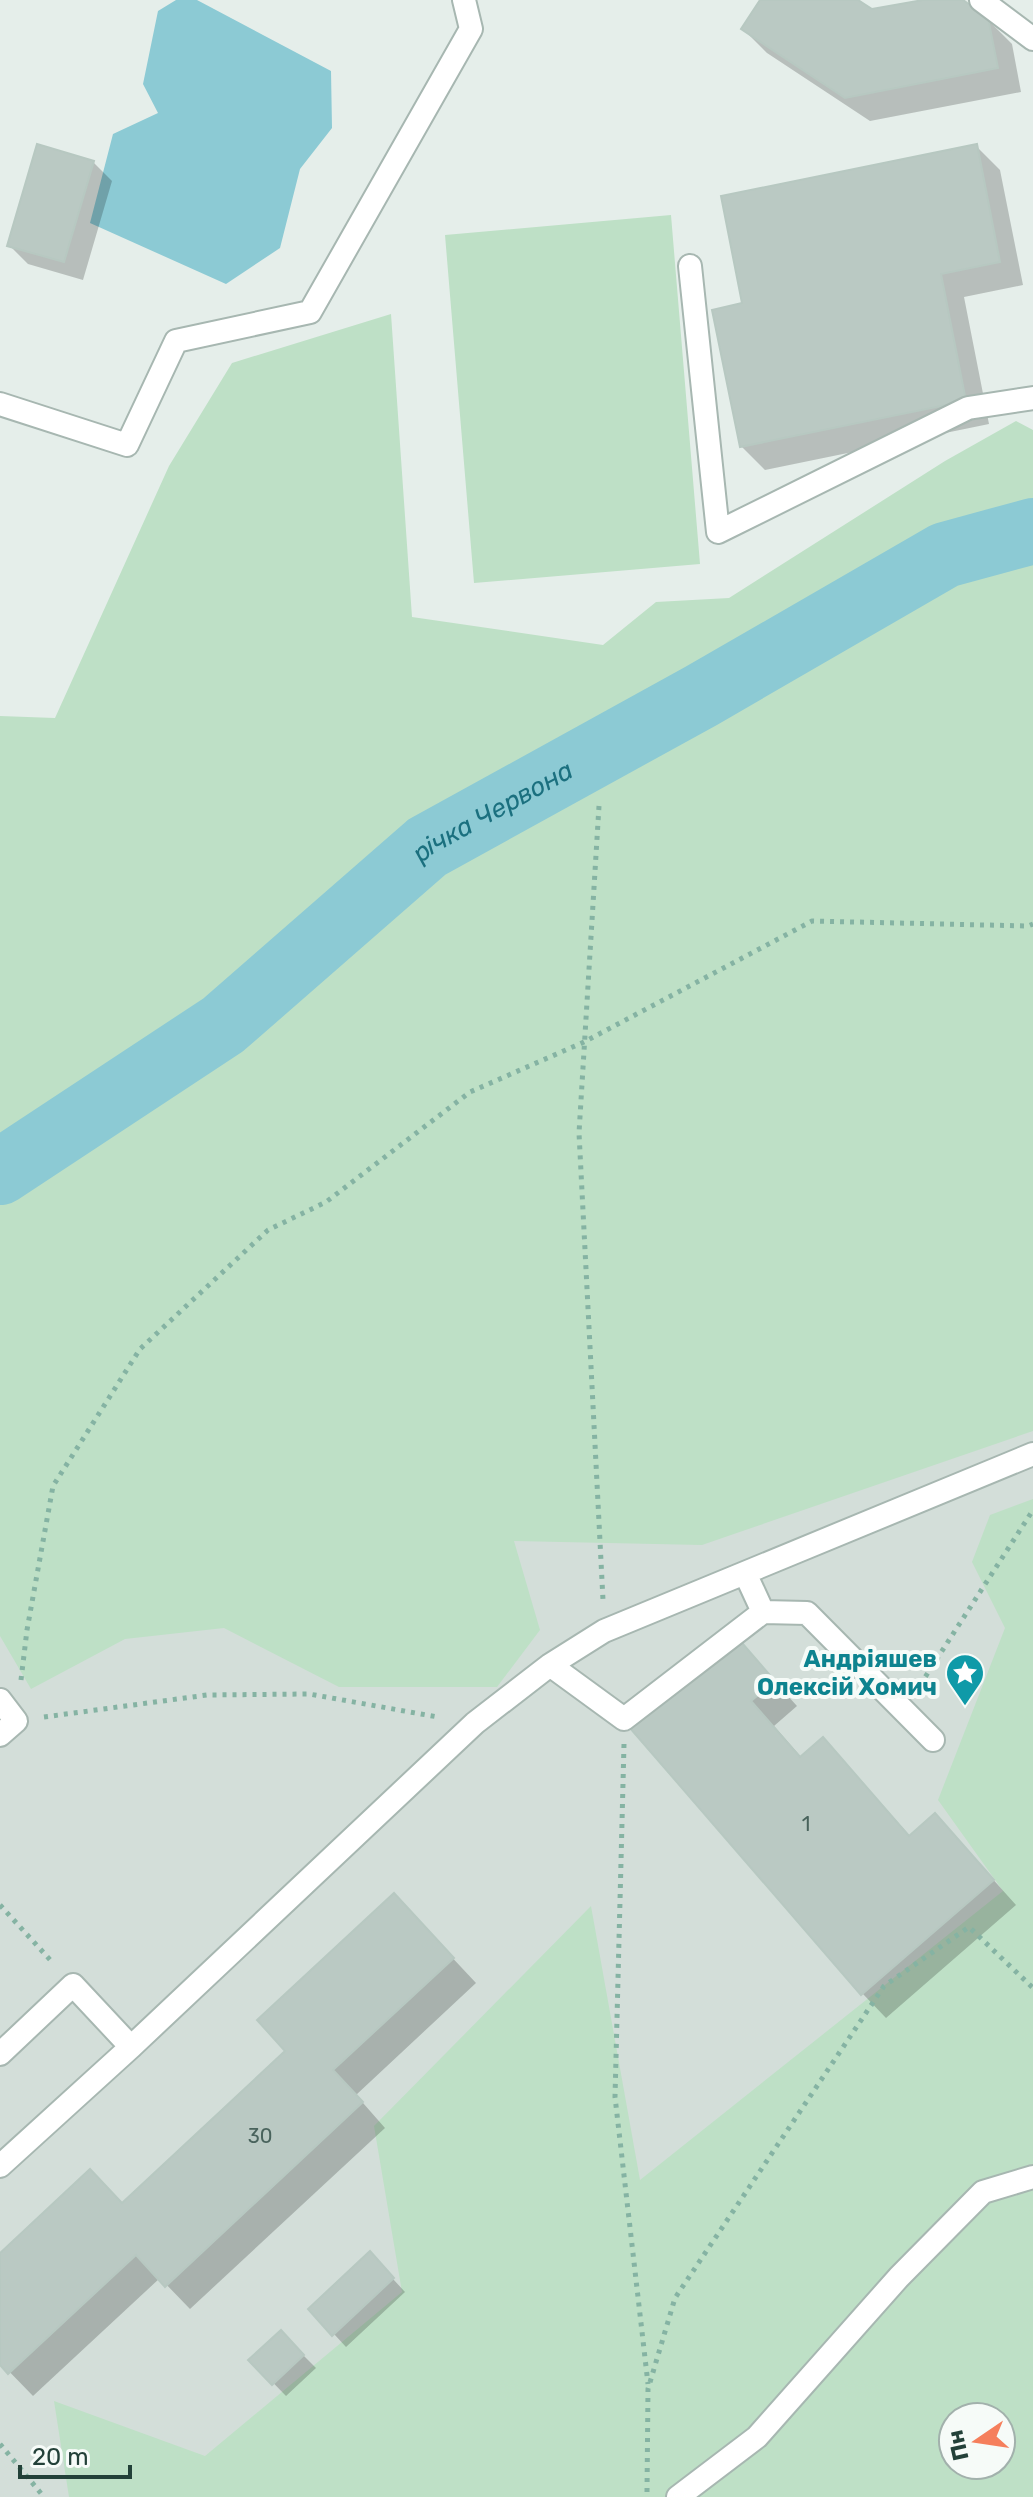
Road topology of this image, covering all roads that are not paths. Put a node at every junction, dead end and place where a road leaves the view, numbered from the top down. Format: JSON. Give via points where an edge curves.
{"nodes":[{"id":1,"x":464,"y":0,"type":"edge"},
{"id":2,"x":981,"y":0,"type":"edge"},
{"id":3,"x":1033,"y":39,"type":"edge"},
{"id":4,"x":690,"y":266,"type":"dead end"},
{"id":5,"x":1033,"y":398,"type":"edge"},
{"id":6,"x":0,"y":404,"type":"edge"},
{"id":7,"x":1033,"y":1454,"type":"edge"},
{"id":8,"x":745,"y":1573,"type":"junction"},
{"id":9,"x":763,"y":1612,"type":"junction"},
{"id":10,"x":550,"y":1665,"type":"junction"},
{"id":11,"x":0,"y":1700,"type":"edge"},
{"id":12,"x":8,"y":1728,"type":"edge"},
{"id":13,"x":933,"y":1740,"type":"dead end"},
{"id":14,"x":131,"y":2047,"type":"junction"},
{"id":15,"x":0,"y":2054,"type":"edge"},
{"id":16,"x":0,"y":2166,"type":"edge"},
{"id":17,"x":1033,"y":2177,"type":"edge"},
{"id":18,"x":678,"y":2497,"type":"edge"}],
"edges":[{"from":1,"to":6,"type":"lane","via":[[471,29],[310,312],[176,341],[127,445]]},
{"from":2,"to":3,"type":"lane"},
{"from":4,"to":5,"type":"lane","via":[[718,532],[968,408]]},
{"from":7,"to":8,"type":"lane"},
{"from":8,"to":9,"type":"lane"},
{"from":8,"to":10,"type":"lane","via":[[604,1631]]},
{"from":9,"to":10,"type":"lane","via":[[624,1719]]},
{"from":9,"to":13,"type":"lane","via":[[807,1613]]},
{"from":10,"to":14,"type":"lane","via":[[475,1723]]},
{"from":11,"to":12,"type":"lane"},
{"from":14,"to":15,"type":"lane","via":[[73,1985]]},
{"from":14,"to":16,"type":"lane"},
{"from":17,"to":18,"type":"lane","via":[[983,2192],[899,2277],[757,2437]]}]}
